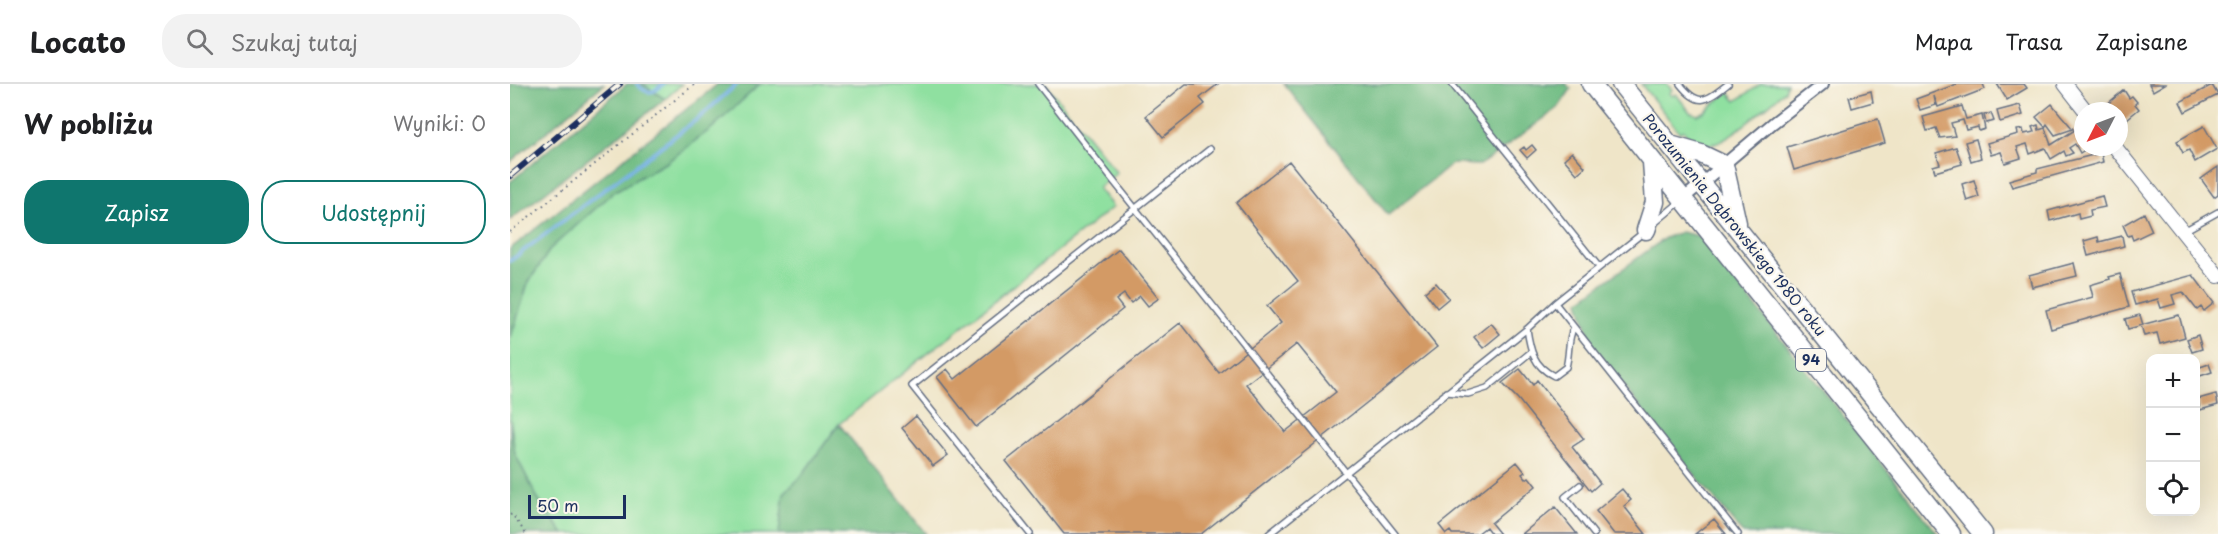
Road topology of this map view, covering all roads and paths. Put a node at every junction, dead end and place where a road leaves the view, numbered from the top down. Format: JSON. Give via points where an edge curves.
{"nodes":[{"id":1,"x":695,"y":84,"type":"edge"},
{"id":2,"x":1038,"y":84,"type":"edge"},
{"id":3,"x":1452,"y":84,"type":"edge"},
{"id":4,"x":1591,"y":84,"type":"edge"},
{"id":5,"x":1621,"y":84,"type":"edge"},
{"id":6,"x":1680,"y":84,"type":"edge"},
{"id":7,"x":1728,"y":84,"type":"edge"},
{"id":8,"x":2065,"y":84,"type":"edge"},
{"id":9,"x":1818,"y":86,"type":"edge"},
{"id":10,"x":2079,"y":102,"type":"edge"},
{"id":11,"x":1670,"y":146,"type":"junction"},
{"id":12,"x":1210,"y":149,"type":"dead end"},
{"id":13,"x":2122,"y":156,"type":"edge"},
{"id":14,"x":1652,"y":160,"type":"junction"},
{"id":15,"x":1724,"y":165,"type":"junction"},
{"id":16,"x":1702,"y":184,"type":"junction"},
{"id":17,"x":1683,"y":199,"type":"junction"},
{"id":18,"x":1135,"y":207,"type":"junction"},
{"id":19,"x":2218,"y":212,"type":"edge"},
{"id":20,"x":1646,"y":230,"type":"junction"},
{"id":21,"x":1739,"y":230,"type":"junction"},
{"id":22,"x":510,"y":232,"type":"edge"},
{"id":23,"x":2183,"y":232,"type":"junction"},
{"id":24,"x":1599,"y":267,"type":"junction"},
{"id":25,"x":2218,"y":276,"type":"edge"},
{"id":26,"x":1555,"y":303,"type":"junction"},
{"id":27,"x":1574,"y":327,"type":"junction"},
{"id":28,"x":1527,"y":329,"type":"junction"},
{"id":29,"x":1531,"y":352,"type":"junction"},
{"id":30,"x":1446,"y":392,"type":"junction"},
{"id":31,"x":1345,"y":473,"type":"junction"},
{"id":32,"x":1580,"y":485,"type":"dead end"},
{"id":33,"x":510,"y":514,"type":"edge"},
{"id":34,"x":526,"y":534,"type":"edge"},
{"id":35,"x":1030,"y":534,"type":"edge"},
{"id":36,"x":1269,"y":534,"type":"edge"},
{"id":37,"x":1395,"y":534,"type":"edge"},
{"id":38,"x":1594,"y":534,"type":"edge"},
{"id":39,"x":1738,"y":534,"type":"edge"},
{"id":40,"x":1951,"y":534,"type":"edge"},
{"id":41,"x":1983,"y":534,"type":"edge"}],
"edges":[{"from":1,"to":22,"type":"path"},
{"from":2,"to":18,"type":"lane"},
{"from":3,"to":24,"type":"lane"},
{"from":4,"to":14,"type":"main road","name":"Porozumienia Dąbrowskiego 1980 roku","number":"94"},
{"from":5,"to":11,"type":"main road","name":"Porozumienia Dąbrowskiego 1980 roku","number":"94"},
{"from":6,"to":7,"type":"lane","via":[[1691,98],[1702,101]]},
{"from":8,"to":10,"type":"street"},
{"from":9,"to":15,"type":"street"},
{"from":11,"to":15,"type":"main road"},
{"from":11,"to":16,"type":"main road","name":"Porozumienia Dąbrowskiego 1980 roku","number":"94"},
{"from":12,"to":18,"type":"lane"},
{"from":13,"to":23,"type":"street"},
{"from":14,"to":17,"type":"main road","name":"Porozumienia Dąbrowskiego 1980 roku","number":"94"},
{"from":14,"to":20,"type":"main road","via":[[1655,202]]},
{"from":15,"to":16,"type":"street"},
{"from":15,"to":21,"type":"main road"},
{"from":16,"to":17,"type":"street"},
{"from":16,"to":21,"type":"main road","name":"Porozumienia Dąbrowskiego 1980 roku","number":"94"},
{"from":17,"to":20,"type":"lane"},
{"from":17,"to":40,"type":"main road","name":"Porozumienia Dąbrowskiego 1980 roku","number":"94"},
{"from":18,"to":31,"type":"lane"},
{"from":18,"to":35,"type":"lane","via":[[912,386]]},
{"from":19,"to":23,"type":"lane"},
{"from":20,"to":24,"type":"lane"},
{"from":21,"to":41,"type":"main road","name":"Porozumienia Dąbrowskiego 1980 roku","number":"94"},
{"from":23,"to":25,"type":"street"},
{"from":24,"to":26,"type":"lane"},
{"from":26,"to":27,"type":"lane"},
{"from":26,"to":28,"type":"lane"},
{"from":27,"to":29,"type":"lane","via":[[1569,336],[1569,358],[1561,373],[1554,376],[1543,371]]},
{"from":27,"to":39,"type":"lane"},
{"from":28,"to":29,"type":"lane"},
{"from":28,"to":30,"type":"lane"},
{"from":29,"to":30,"type":"lane","via":[[1487,388],[1468,394]]},
{"from":30,"to":31,"type":"lane"},
{"from":31,"to":36,"type":"lane"},
{"from":31,"to":37,"type":"lane"},
{"from":32,"to":38,"type":"lane","via":[[1565,497]]},
{"from":33,"to":34,"type":"path"}]}
